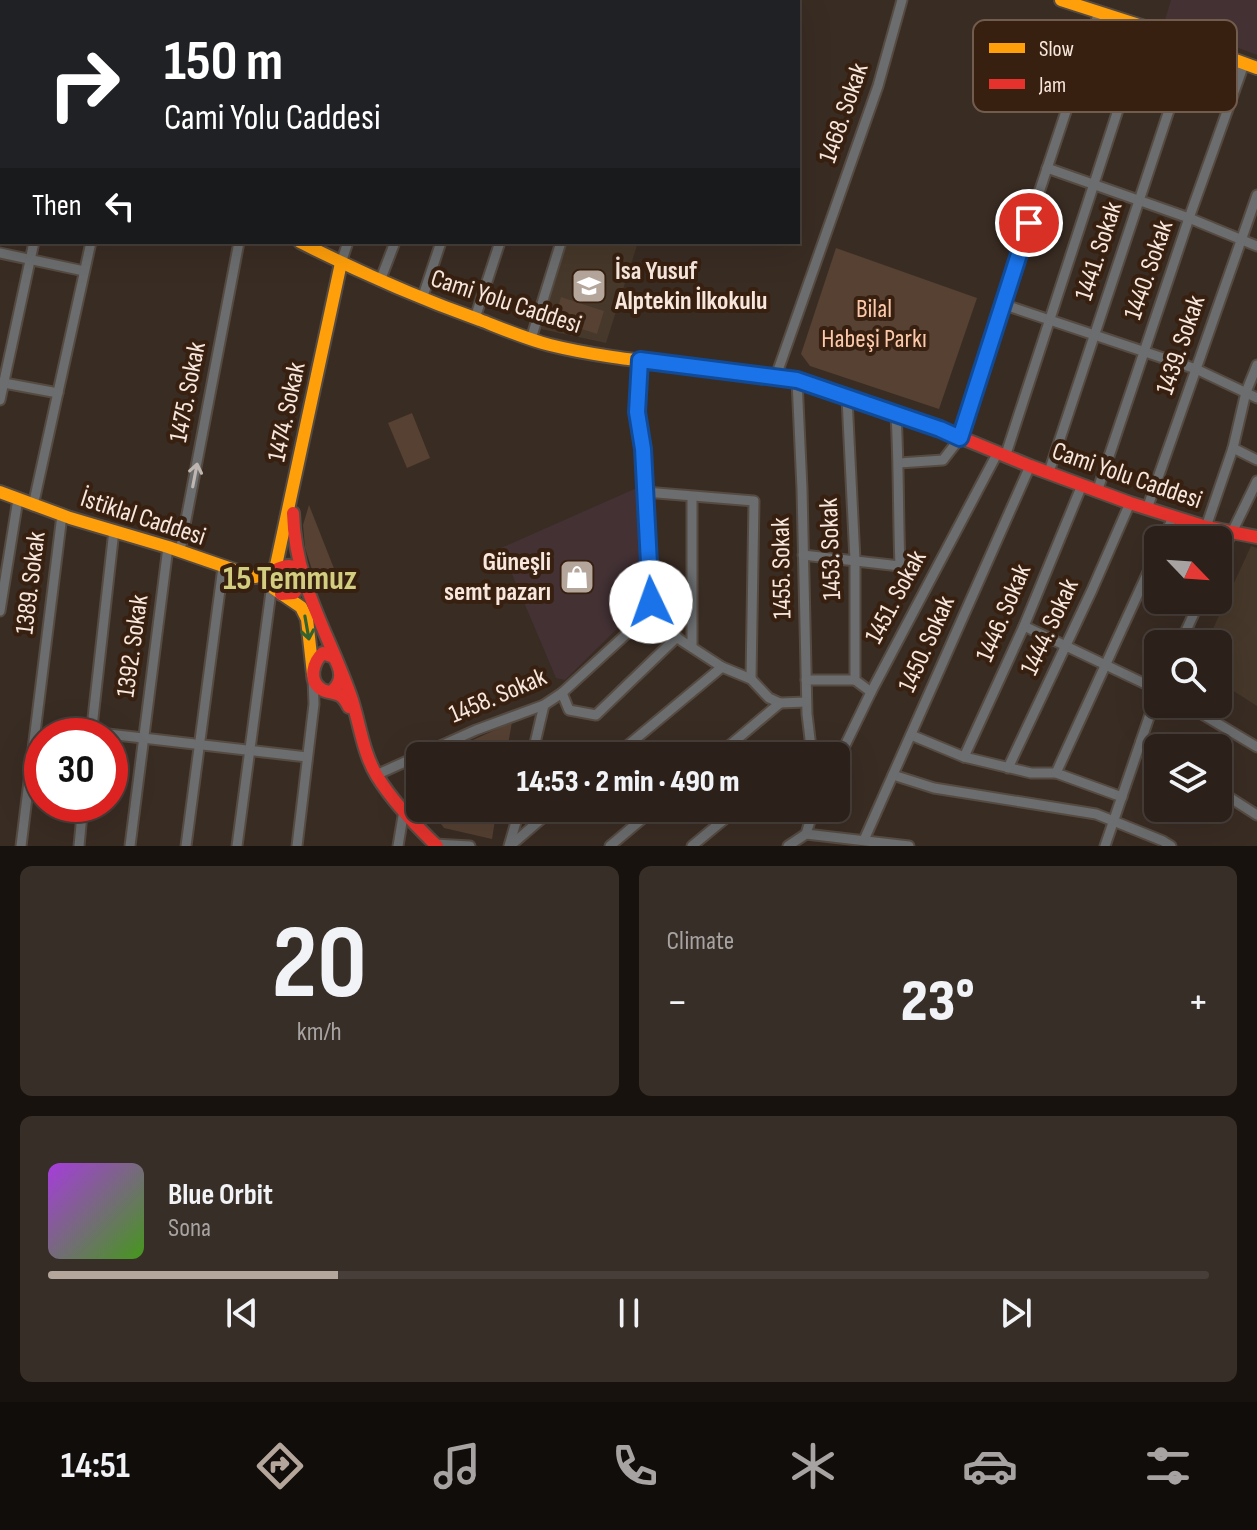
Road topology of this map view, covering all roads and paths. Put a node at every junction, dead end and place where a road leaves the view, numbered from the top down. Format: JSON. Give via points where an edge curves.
{"nodes":[{"id":1,"x":902,"y":0,"type":"edge"},
{"id":2,"x":1061,"y":0,"type":"edge"},
{"id":3,"x":1099,"y":12,"type":"junction"},
{"id":4,"x":1096,"y":20,"type":"edge"},
{"id":5,"x":1124,"y":20,"type":"edge"},
{"id":6,"x":1251,"y":66,"type":"edge"},
{"id":7,"x":1237,"y":100,"type":"edge"},
{"id":8,"x":1066,"y":112,"type":"edge"},
{"id":9,"x":1117,"y":112,"type":"edge"},
{"id":10,"x":1168,"y":112,"type":"edge"},
{"id":11,"x":1232,"y":112,"type":"edge"},
{"id":12,"x":1047,"y":168,"type":"junction"},
{"id":13,"x":1093,"y":184,"type":"junction"},
{"id":14,"x":1257,"y":195,"type":"edge"},
{"id":15,"x":1138,"y":200,"type":"junction"},
{"id":16,"x":1189,"y":218,"type":"junction"},
{"id":17,"x":1241,"y":239,"type":"junction"},
{"id":18,"x":34,"y":244,"type":"edge"},
{"id":19,"x":91,"y":244,"type":"edge"},
{"id":20,"x":239,"y":244,"type":"edge"},
{"id":21,"x":304,"y":244,"type":"edge"},
{"id":22,"x":347,"y":244,"type":"edge"},
{"id":23,"x":394,"y":244,"type":"edge"},
{"id":24,"x":440,"y":244,"type":"edge"},
{"id":25,"x":499,"y":244,"type":"edge"},
{"id":26,"x":560,"y":244,"type":"edge"},
{"id":27,"x":1257,"y":246,"type":"edge"},
{"id":28,"x":0,"y":253,"type":"edge"},
{"id":29,"x":30,"y":259,"type":"junction"},
{"id":30,"x":341,"y":263,"type":"junction"},
{"id":31,"x":84,"y":271,"type":"junction"},
{"id":32,"x":380,"y":281,"type":"junction"},
{"id":33,"x":422,"y":299,"type":"junction"},
{"id":34,"x":1002,"y":304,"type":"junction"},
{"id":35,"x":475,"y":318,"type":"junction"},
{"id":36,"x":1048,"y":320,"type":"junction"},
{"id":37,"x":1094,"y":335,"type":"junction"},
{"id":38,"x":531,"y":339,"type":"junction"},
{"id":39,"x":1144,"y":352,"type":"junction"},
{"id":40,"x":640,"y":360,"type":"junction"},
{"id":41,"x":1257,"y":365,"type":"edge"},
{"id":42,"x":1196,"y":369,"type":"junction"},
{"id":43,"x":776,"y":376,"type":"junction"},
{"id":44,"x":797,"y":380,"type":"junction"},
{"id":45,"x":4,"y":383,"type":"junction"},
{"id":46,"x":1246,"y":392,"type":"junction"},
{"id":47,"x":58,"y":393,"type":"junction"},
{"id":48,"x":847,"y":398,"type":"junction"},
{"id":49,"x":1257,"y":398,"type":"edge"},
{"id":50,"x":0,"y":400,"type":"edge"},
{"id":51,"x":896,"y":415,"type":"junction"},
{"id":52,"x":960,"y":438,"type":"junction"},
{"id":53,"x":1233,"y":448,"type":"junction"},
{"id":54,"x":1002,"y":453,"type":"junction"},
{"id":55,"x":1257,"y":460,"type":"edge"},
{"id":56,"x":899,"y":463,"type":"junction"},
{"id":57,"x":1030,"y":466,"type":"junction"},
{"id":58,"x":1049,"y":472,"type":"junction"},
{"id":59,"x":296,"y":473,"type":"junction"},
{"id":60,"x":1257,"y":481,"type":"edge"},
{"id":61,"x":1082,"y":485,"type":"junction"},
{"id":62,"x":0,"y":492,"type":"edge"},
{"id":63,"x":645,"y":492,"type":"junction"},
{"id":64,"x":1097,"y":492,"type":"junction"},
{"id":65,"x":692,"y":497,"type":"junction"},
{"id":66,"x":18,"y":499,"type":"junction"},
{"id":67,"x":1130,"y":503,"type":"junction"},
{"id":68,"x":33,"y":506,"type":"junction"},
{"id":69,"x":1147,"y":509,"type":"junction"},
{"id":70,"x":62,"y":515,"type":"junction"},
{"id":71,"x":1173,"y":517,"type":"junction"},
{"id":72,"x":1169,"y":526,"type":"edge"},
{"id":73,"x":1203,"y":526,"type":"edge"},
{"id":74,"x":1206,"y":526,"type":"edge"},
{"id":75,"x":114,"y":530,"type":"junction"},
{"id":76,"x":1232,"y":532,"type":"joint"},
{"id":77,"x":1257,"y":537,"type":"edge"},
{"id":78,"x":174,"y":549,"type":"junction"},
{"id":79,"x":803,"y":555,"type":"junction"},
{"id":80,"x":855,"y":560,"type":"junction"},
{"id":81,"x":223,"y":567,"type":"junction"},
{"id":82,"x":302,"y":576,"type":"junction"},
{"id":83,"x":275,"y":580,"type":"junction"},
{"id":84,"x":1144,"y":581,"type":"edge"},
{"id":85,"x":0,"y":611,"type":"edge"},
{"id":86,"x":645,"y":617,"type":"junction"},
{"id":87,"x":1024,"y":626,"type":"junction"},
{"id":88,"x":677,"y":637,"type":"junction"},
{"id":89,"x":1066,"y":646,"type":"junction"},
{"id":90,"x":692,"y":647,"type":"junction"},
{"id":91,"x":1106,"y":664,"type":"junction"},
{"id":92,"x":722,"y":667,"type":"junction"},
{"id":93,"x":340,"y":669,"type":"junction"},
{"id":94,"x":313,"y":674,"type":"junction"},
{"id":95,"x":751,"y":679,"type":"junction"},
{"id":96,"x":806,"y":680,"type":"junction"},
{"id":97,"x":855,"y":680,"type":"junction"},
{"id":98,"x":1144,"y":683,"type":"edge"},
{"id":99,"x":332,"y":691,"type":"junction"},
{"id":100,"x":871,"y":692,"type":"junction"},
{"id":101,"x":562,"y":693,"type":"junction"},
{"id":102,"x":806,"y":702,"type":"junction"},
{"id":103,"x":780,"y":703,"type":"junction"},
{"id":104,"x":314,"y":704,"type":"junction"},
{"id":105,"x":544,"y":705,"type":"junction"},
{"id":106,"x":93,"y":718,"type":"edge"},
{"id":107,"x":1149,"y":718,"type":"edge"},
{"id":108,"x":1208,"y":718,"type":"edge"},
{"id":109,"x":362,"y":734,"type":"junction"},
{"id":110,"x":911,"y":735,"type":"junction"},
{"id":111,"x":128,"y":737,"type":"edge"},
{"id":112,"x":143,"y":738,"type":"junction"},
{"id":113,"x":1141,"y":741,"type":"junction"},
{"id":114,"x":535,"y":742,"type":"edge"},
{"id":115,"x":632,"y":742,"type":"edge"},
{"id":116,"x":734,"y":742,"type":"edge"},
{"id":117,"x":810,"y":742,"type":"edge"},
{"id":118,"x":847,"y":742,"type":"edge"},
{"id":119,"x":1144,"y":743,"type":"edge"},
{"id":120,"x":199,"y":745,"type":"junction"},
{"id":121,"x":1257,"y":747,"type":"edge"},
{"id":122,"x":250,"y":751,"type":"junction"},
{"id":123,"x":307,"y":757,"type":"junction"},
{"id":124,"x":964,"y":757,"type":"junction"},
{"id":125,"x":1008,"y":768,"type":"junction"},
{"id":126,"x":1056,"y":773,"type":"junction"},
{"id":127,"x":376,"y":775,"type":"junction"},
{"id":128,"x":893,"y":775,"type":"junction"},
{"id":129,"x":1122,"y":797,"type":"junction"},
{"id":130,"x":1232,"y":799,"type":"edge"},
{"id":131,"x":404,"y":810,"type":"junction"},
{"id":132,"x":1257,"y":815,"type":"edge"},
{"id":133,"x":1113,"y":821,"type":"junction"},
{"id":134,"x":81,"y":822,"type":"edge"},
{"id":135,"x":516,"y":822,"type":"edge"},
{"id":136,"x":537,"y":822,"type":"edge"},
{"id":137,"x":638,"y":822,"type":"edge"},
{"id":138,"x":721,"y":822,"type":"edge"},
{"id":139,"x":810,"y":822,"type":"edge"},
{"id":140,"x":806,"y":834,"type":"junction"},
{"id":141,"x":864,"y":840,"type":"junction"},
{"id":142,"x":436,"y":845,"type":"edge"},
{"id":143,"x":21,"y":846,"type":"edge"},
{"id":144,"x":79,"y":846,"type":"edge"},
{"id":145,"x":130,"y":846,"type":"edge"},
{"id":146,"x":186,"y":846,"type":"edge"},
{"id":147,"x":237,"y":846,"type":"edge"},
{"id":148,"x":297,"y":846,"type":"edge"},
{"id":149,"x":398,"y":846,"type":"edge"},
{"id":150,"x":470,"y":846,"type":"edge"},
{"id":151,"x":509,"y":846,"type":"edge"},
{"id":152,"x":610,"y":846,"type":"edge"},
{"id":153,"x":692,"y":846,"type":"edge"},
{"id":154,"x":788,"y":846,"type":"edge"},
{"id":155,"x":909,"y":846,"type":"edge"},
{"id":156,"x":1105,"y":846,"type":"edge"},
{"id":157,"x":1171,"y":846,"type":"edge"}],
"edges":[{"from":1,"to":43,"type":"street","name":"1468. Sokak","via":[[878,86]]},
{"from":2,"to":3,"type":"street"},
{"from":3,"to":4,"type":"street"},
{"from":3,"to":5,"type":"street"},
{"from":6,"to":7,"type":"street","name":"1440. Sokak"},
{"from":8,"to":12,"type":"street"},
{"from":9,"to":13,"type":"street","name":"1451. Sokak"},
{"from":10,"to":15,"type":"street","name":"1441. Sokak"},
{"from":11,"to":16,"type":"street","name":"1440. Sokak"},
{"from":12,"to":13,"type":"street"},
{"from":12,"to":34,"type":"street"},
{"from":13,"to":15,"type":"street"},
{"from":13,"to":36,"type":"street","name":"1451. Sokak"},
{"from":14,"to":17,"type":"street","name":"1439. Sokak"},
{"from":15,"to":16,"type":"street"},
{"from":15,"to":37,"type":"street","name":"1441. Sokak"},
{"from":16,"to":17,"type":"street"},
{"from":16,"to":39,"type":"street","name":"1440. Sokak"},
{"from":17,"to":27,"type":"street"},
{"from":17,"to":42,"type":"street","name":"1439. Sokak"},
{"from":18,"to":29,"type":"street"},
{"from":19,"to":31,"type":"street"},
{"from":78,"to":20,"type":"street","name":"1475. Sokak","one_way":true},
{"from":21,"to":30,"type":"street","name":"Cami Yolu Caddesi"},
{"from":22,"to":30,"type":"street"},
{"from":23,"to":32,"type":"street"},
{"from":24,"to":33,"type":"street"},
{"from":25,"to":35,"type":"street"},
{"from":26,"to":38,"type":"street"},
{"from":28,"to":29,"type":"street"},
{"from":29,"to":31,"type":"street"},
{"from":29,"to":45,"type":"street"},
{"from":30,"to":32,"type":"street","name":"Cami Yolu Caddesi"},
{"from":30,"to":59,"type":"street","name":"1474. Sokak"},
{"from":31,"to":47,"type":"street"},
{"from":32,"to":33,"type":"street","name":"Cami Yolu Caddesi"},
{"from":33,"to":35,"type":"street","name":"Cami Yolu Caddesi"},
{"from":34,"to":36,"type":"street"},
{"from":34,"to":52,"type":"street"},
{"from":35,"to":38,"type":"street","name":"Cami Yolu Caddesi"},
{"from":36,"to":37,"type":"street"},
{"from":36,"to":54,"type":"street","name":"1451. Sokak"},
{"from":37,"to":39,"type":"street"},
{"from":37,"to":58,"type":"street","name":"1441. Sokak"},
{"from":38,"to":40,"type":"street","name":"Cami Yolu Caddesi"},
{"from":39,"to":42,"type":"street"},
{"from":39,"to":64,"type":"street","name":"1440. Sokak"},
{"from":40,"to":43,"type":"street","name":"Cami Yolu Caddesi"},
{"from":40,"to":63,"type":"street","via":[[637,412]]},
{"from":41,"to":46,"type":"street"},
{"from":42,"to":46,"type":"street"},
{"from":42,"to":69,"type":"street","name":"1439. Sokak"},
{"from":43,"to":44,"type":"street","name":"Cami Yolu Caddesi"},
{"from":44,"to":48,"type":"street","name":"Cami Yolu Caddesi"},
{"from":44,"to":79,"type":"street","name":"1455. Sokak"},
{"from":45,"to":47,"type":"street"},
{"from":45,"to":50,"type":"street"},
{"from":46,"to":49,"type":"street"},
{"from":46,"to":53,"type":"street"},
{"from":47,"to":68,"type":"street"},
{"from":48,"to":51,"type":"street","name":"Cami Yolu Caddesi"},
{"from":48,"to":80,"type":"street","name":"1453. Sokak"},
{"from":51,"to":52,"type":"street","name":"Cami Yolu Caddesi"},
{"from":51,"to":56,"type":"street"},
{"from":52,"to":54,"type":"street","name":"Cami Yolu Caddesi"},
{"from":52,"to":56,"type":"street","via":[[943,460]]},
{"from":53,"to":55,"type":"street"},
{"from":53,"to":74,"type":"street"},
{"from":54,"to":57,"type":"street","name":"Cami Yolu Caddesi"},
{"from":54,"to":100,"type":"street","name":"1451. Sokak"},
{"from":56,"to":80,"type":"street","via":[[900,566]]},
{"from":57,"to":58,"type":"street","name":"Cami Yolu Caddesi"},
{"from":57,"to":110,"type":"street","name":"1450. Sokak"},
{"from":58,"to":61,"type":"street","name":"Cami Yolu Caddesi"},
{"from":59,"to":82,"type":"street","via":[[292,525]]},
{"from":59,"to":83,"type":"street","name":"1474. Sokak"},
{"from":60,"to":76,"type":"street"},
{"from":61,"to":64,"type":"street","name":"Cami Yolu Caddesi"},
{"from":61,"to":87,"type":"street","name":"1446. Sokak"},
{"from":62,"to":66,"type":"street","name":"İstiklal Caddesi"},
{"from":63,"to":65,"type":"street"},
{"from":63,"to":86,"type":"street","via":[[651,602]]},
{"from":64,"to":67,"type":"street","name":"Cami Yolu Caddesi"},
{"from":65,"to":90,"type":"street"},
{"from":65,"to":95,"type":"street","via":[[754,501]]},
{"from":66,"to":68,"type":"street","name":"İstiklal Caddesi"},
{"from":66,"to":85,"type":"street"},
{"from":67,"to":69,"type":"street","name":"Cami Yolu Caddesi"},
{"from":67,"to":89,"type":"street","name":"1444. Sokak"},
{"from":68,"to":70,"type":"street","name":"İstiklal Caddesi"},
{"from":69,"to":71,"type":"street","name":"Cami Yolu Caddesi"},
{"from":70,"to":75,"type":"street","name":"İstiklal Caddesi"},
{"from":70,"to":143,"type":"street","name":"1389. Sokak"},
{"from":71,"to":72,"type":"street"},
{"from":71,"to":73,"type":"street","name":"Cami Yolu Caddesi"},
{"from":75,"to":78,"type":"street","name":"İstiklal Caddesi"},
{"from":75,"to":106,"type":"street"},
{"from":76,"to":77,"type":"street","name":"Cami Yolu Caddesi"},
{"from":78,"to":81,"type":"street","name":"İstiklal Caddesi"},
{"from":78,"to":112,"type":"street","name":"1392. Sokak"},
{"from":79,"to":80,"type":"street"},
{"from":79,"to":96,"type":"street","name":"1455. Sokak"},
{"from":80,"to":97,"type":"street","name":"1453. Sokak"},
{"from":81,"to":83,"type":"street","name":"İstiklal Caddesi"},
{"from":81,"to":120,"type":"street"},
{"from":82,"to":83,"type":"street","via":[[293,565],[283,564]]},
{"from":82,"to":83,"type":"street","via":[[290,595]]},
{"from":82,"to":93,"type":"street"},
{"from":83,"to":94,"type":"street","one_way":true,"via":[[307,619]]},
{"from":83,"to":122,"type":"street"},
{"from":84,"to":91,"type":"street"},
{"from":86,"to":88,"type":"street"},
{"from":86,"to":101,"type":"street","name":"1458. Sokak"},
{"from":87,"to":89,"type":"street"},
{"from":87,"to":124,"type":"street","name":"1446. Sokak"},
{"from":88,"to":90,"type":"street"},
{"from":88,"to":101,"type":"street","via":[[596,715],[569,710]]},
{"from":89,"to":91,"type":"street"},
{"from":89,"to":125,"type":"street","name":"1444. Sokak"},
{"from":90,"to":92,"type":"street"},
{"from":91,"to":98,"type":"street"},
{"from":91,"to":126,"type":"street"},
{"from":92,"to":95,"type":"street"},
{"from":92,"to":115,"type":"street"},
{"from":93,"to":94,"type":"street","via":[[334,657],[323,653]]},
{"from":93,"to":99,"type":"street","via":[[339,684]]},
{"from":93,"to":109,"type":"street"},
{"from":94,"to":99,"type":"street","via":[[318,686]]},
{"from":94,"to":104,"type":"street"},
{"from":95,"to":103,"type":"street"},
{"from":96,"to":97,"type":"street"},
{"from":96,"to":102,"type":"street","name":"1455. Sokak"},
{"from":97,"to":100,"type":"street"},
{"from":99,"to":104,"type":"street","via":[[320,694]]},
{"from":99,"to":109,"type":"street","via":[[346,701]]},
{"from":100,"to":118,"type":"street","name":"1451. Sokak"},
{"from":101,"to":105,"type":"street","name":"1458. Sokak"},
{"from":102,"to":103,"type":"street"},
{"from":102,"to":117,"type":"street","name":"1455. Sokak"},
{"from":103,"to":116,"type":"street"},
{"from":104,"to":123,"type":"street"},
{"from":105,"to":114,"type":"street"},
{"from":105,"to":127,"type":"street","name":"1458. Sokak"},
{"from":107,"to":113,"type":"street"},
{"from":108,"to":121,"type":"street"},
{"from":109,"to":127,"type":"street"},
{"from":110,"to":124,"type":"street"},
{"from":110,"to":128,"type":"street","name":"1450. Sokak"},
{"from":111,"to":112,"type":"street"},
{"from":112,"to":120,"type":"street"},
{"from":112,"to":145,"type":"street","name":"1392. Sokak"},
{"from":113,"to":119,"type":"street"},
{"from":113,"to":129,"type":"street"},
{"from":120,"to":122,"type":"street"},
{"from":120,"to":146,"type":"street"},
{"from":122,"to":123,"type":"street"},
{"from":122,"to":147,"type":"street"},
{"from":123,"to":148,"type":"street"},
{"from":124,"to":125,"type":"street"},
{"from":125,"to":126,"type":"street"},
{"from":126,"to":129,"type":"street"},
{"from":127,"to":131,"type":"street"},
{"from":128,"to":133,"type":"street","via":[[934,788]]},
{"from":128,"to":141,"type":"street","name":"1450. Sokak"},
{"from":129,"to":133,"type":"street"},
{"from":130,"to":132,"type":"street"},
{"from":131,"to":142,"type":"street"},
{"from":131,"to":149,"type":"street"},
{"from":133,"to":156,"type":"street"},
{"from":133,"to":157,"type":"street"},
{"from":134,"to":144,"type":"street"},
{"from":135,"to":151,"type":"street"},
{"from":136,"to":151,"type":"street"},
{"from":137,"to":152,"type":"street"},
{"from":138,"to":153,"type":"street"},
{"from":139,"to":140,"type":"street"},
{"from":140,"to":141,"type":"street"},
{"from":140,"to":154,"type":"street"},
{"from":141,"to":155,"type":"street"},
{"from":142,"to":150,"type":"street"}]}
